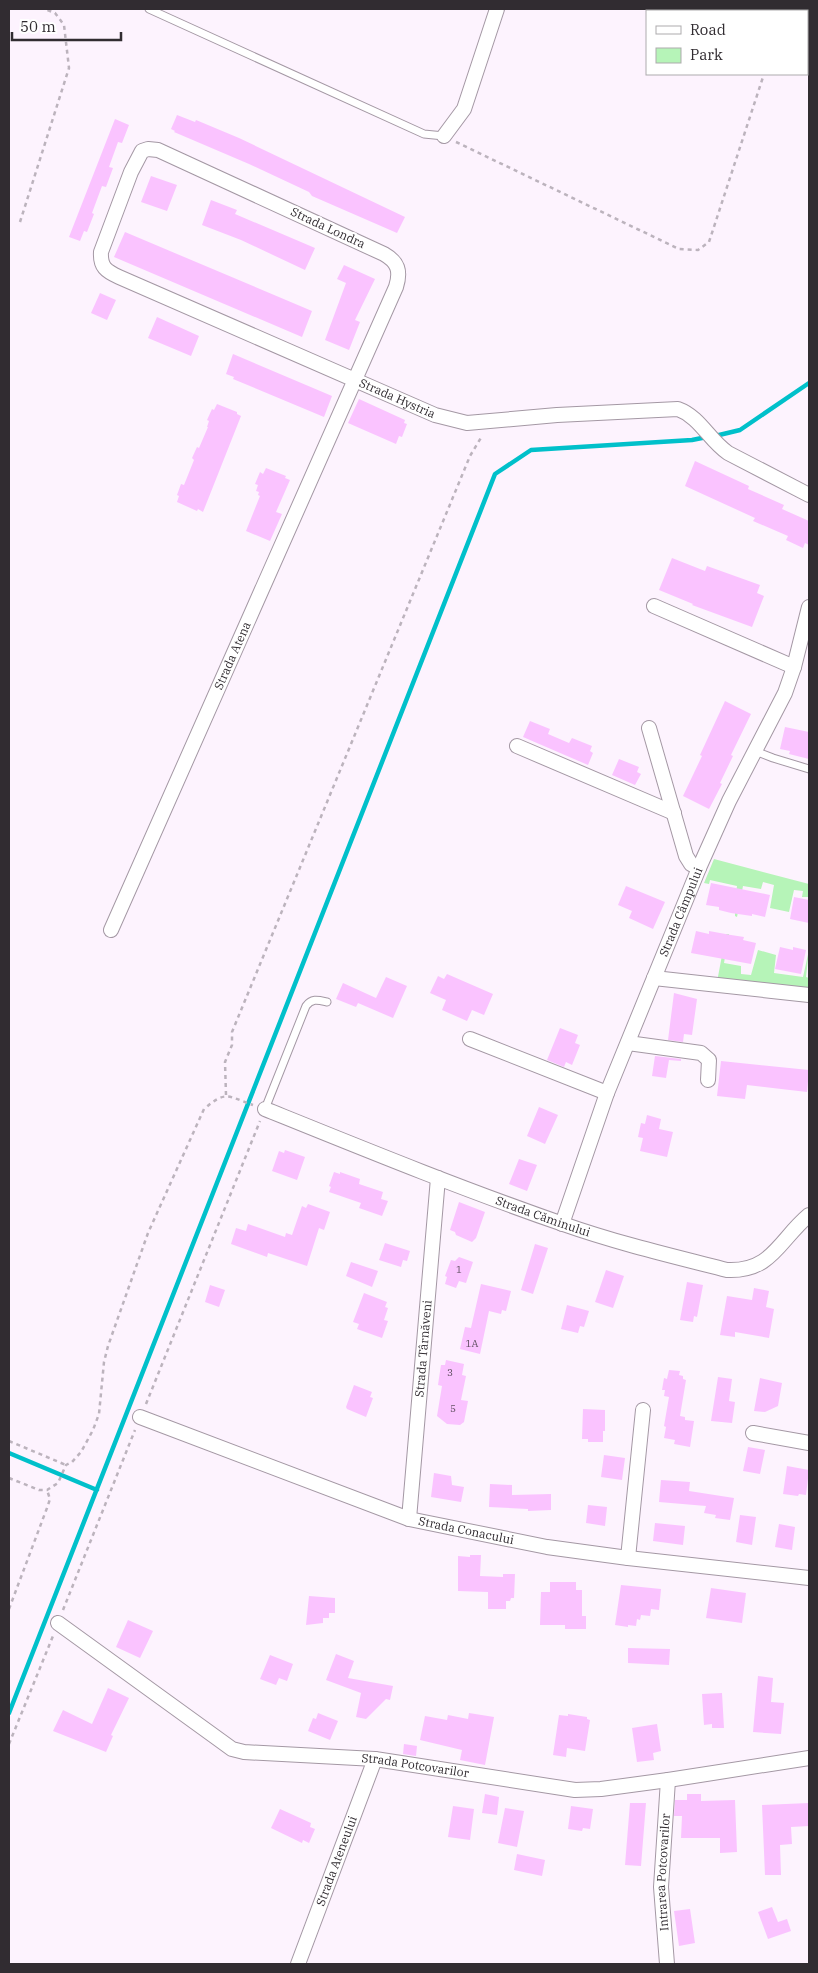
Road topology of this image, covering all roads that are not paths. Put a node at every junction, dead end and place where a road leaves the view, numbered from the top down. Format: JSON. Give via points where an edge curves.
{"nodes":[{"id":1,"x":149,"y":9,"type":"edge"},
{"id":2,"x":497,"y":9,"type":"edge"},
{"id":3,"x":444,"y":136,"type":"joint"},
{"id":4,"x":142,"y":151,"type":"joint"},
{"id":5,"x":354,"y":380,"type":"junction"},
{"id":6,"x":809,"y":495,"type":"edge"},
{"id":7,"x":654,"y":606,"type":"dead end"},
{"id":8,"x":809,"y":607,"type":"edge"},
{"id":9,"x":804,"y":649,"type":"edge"},
{"id":10,"x":794,"y":668,"type":"junction"},
{"id":11,"x":649,"y":728,"type":"dead end"},
{"id":12,"x":516,"y":746,"type":"dead end"},
{"id":13,"x":756,"y":750,"type":"junction"},
{"id":14,"x":809,"y":769,"type":"edge"},
{"id":15,"x":674,"y":813,"type":"junction"},
{"id":16,"x":699,"y":868,"type":"junction"},
{"id":17,"x":111,"y":930,"type":"dead end"},
{"id":18,"x":654,"y":978,"type":"junction"},
{"id":19,"x":809,"y":995,"type":"edge"},
{"id":20,"x":326,"y":1002,"type":"dead end"},
{"id":21,"x":470,"y":1039,"type":"dead end"},
{"id":22,"x":628,"y":1043,"type":"junction"},
{"id":23,"x":708,"y":1080,"type":"dead end"},
{"id":24,"x":607,"y":1093,"type":"junction"},
{"id":25,"x":265,"y":1110,"type":"joint"},
{"id":26,"x":438,"y":1178,"type":"junction"},
{"id":27,"x":809,"y":1215,"type":"edge"},
{"id":28,"x":562,"y":1224,"type":"junction"},
{"id":29,"x":644,"y":1410,"type":"dead end"},
{"id":30,"x":140,"y":1417,"type":"dead end"},
{"id":31,"x":753,"y":1433,"type":"dead end"},
{"id":32,"x":809,"y":1442,"type":"edge"},
{"id":33,"x":410,"y":1519,"type":"junction"},
{"id":34,"x":628,"y":1558,"type":"junction"},
{"id":35,"x":809,"y":1578,"type":"edge"},
{"id":36,"x":58,"y":1623,"type":"dead end"},
{"id":37,"x":809,"y":1758,"type":"edge"},
{"id":38,"x":375,"y":1759,"type":"junction"},
{"id":39,"x":668,"y":1780,"type":"junction"},
{"id":40,"x":298,"y":1964,"type":"edge"},
{"id":41,"x":667,"y":1964,"type":"edge"}],
"edges":[{"from":1,"to":3,"type":"lane","via":[[424,134]]},
{"from":2,"to":3,"type":"street","via":[[464,109]]},
{"from":4,"to":5,"type":"street","name":"Strada Hystria","via":[[101,252],[100,260],[107,271]]},
{"from":4,"to":5,"type":"street","name":"Strada Londra","via":[[158,150],[396,262],[399,272],[396,287]]},
{"from":5,"to":6,"type":"street","name":"Strada Hystria","via":[[435,416],[467,423],[678,409],[696,419],[716,445]]},
{"from":5,"to":17,"type":"street","name":"Strada Atena"},
{"from":7,"to":10,"type":"street"},
{"from":8,"to":9,"type":"street","name":"Strada Câmpului"},
{"from":9,"to":10,"type":"street","name":"Strada Câmpului"},
{"from":10,"to":13,"type":"street","name":"Strada Câmpului"},
{"from":11,"to":15,"type":"street"},
{"from":12,"to":15,"type":"street"},
{"from":13,"to":14,"type":"lane"},
{"from":13,"to":16,"type":"street","name":"Strada Câmpului"},
{"from":15,"to":16,"type":"street","via":[[686,856]]},
{"from":16,"to":18,"type":"street","name":"Strada Câmpului"},
{"from":18,"to":19,"type":"street"},
{"from":18,"to":22,"type":"street","name":"Strada Câmpului"},
{"from":20,"to":25,"type":"lane","via":[[314,1000],[306,1006]]},
{"from":21,"to":24,"type":"street"},
{"from":22,"to":23,"type":"street","via":[[701,1053],[709,1060]]},
{"from":22,"to":24,"type":"street","name":"Strada Câmpului"},
{"from":24,"to":28,"type":"street","name":"Strada Câmpului"},
{"from":25,"to":26,"type":"street","name":"Strada Căminului"},
{"from":26,"to":28,"type":"street","name":"Strada Căminului"},
{"from":26,"to":33,"type":"street","name":"Strada Târnăveni"},
{"from":27,"to":28,"type":"street","name":"Strada Căminului","via":[[768,1259],[754,1268],[741,1271],[727,1270]]},
{"from":29,"to":34,"type":"street"},
{"from":30,"to":33,"type":"street","name":"Strada Conacului"},
{"from":31,"to":32,"type":"street"},
{"from":33,"to":34,"type":"street","name":"Strada Conacului","via":[[547,1547]]},
{"from":34,"to":35,"type":"street","name":"Strada Conacului"},
{"from":36,"to":38,"type":"street","name":"Strada Potcovarilor","via":[[232,1749]]},
{"from":37,"to":39,"type":"street","name":"Strada Potcovarilor"},
{"from":38,"to":39,"type":"street","name":"Strada Potcovarilor","via":[[574,1790]]},
{"from":38,"to":40,"type":"street","name":"Strada Ateneului"},
{"from":39,"to":41,"type":"street","name":"Intrarea Potcovarilor","via":[[660,1887]]}]}
